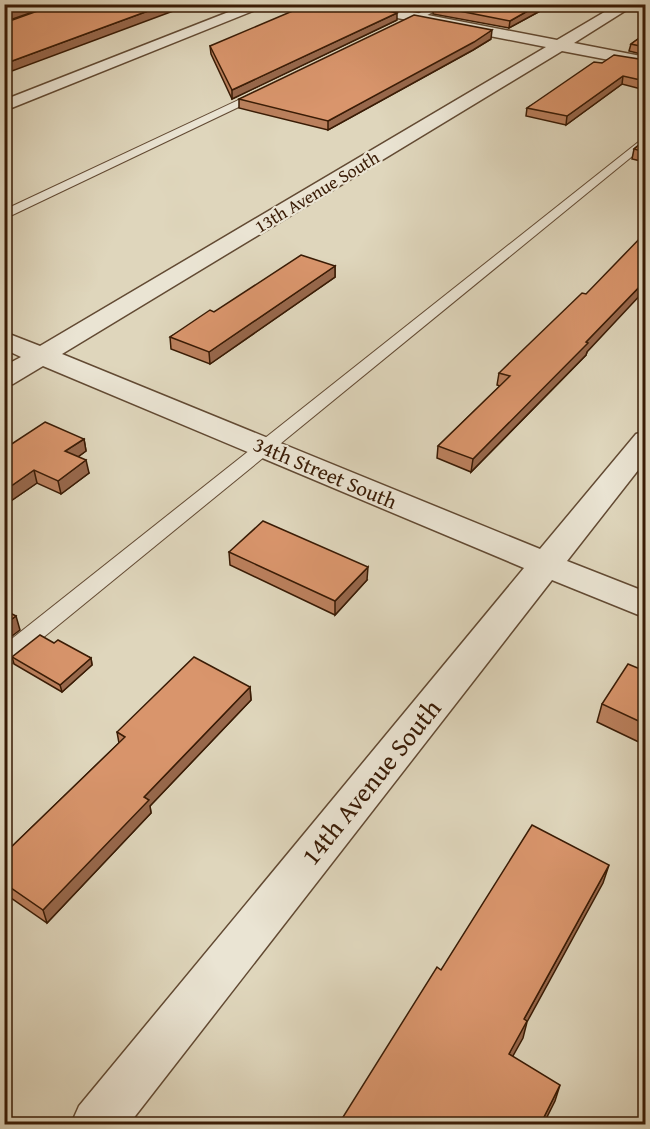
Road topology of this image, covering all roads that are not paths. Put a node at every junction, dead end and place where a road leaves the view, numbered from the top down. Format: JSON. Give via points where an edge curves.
{"nodes":[{"id":1,"x":263,"y":4,"type":"edge"},
{"id":2,"x":346,"y":4,"type":"edge"},
{"id":3,"x":444,"y":4,"type":"edge"},
{"id":4,"x":629,"y":4,"type":"edge"},
{"id":5,"x":416,"y":18,"type":"junction"},
{"id":6,"x":394,"y":28,"type":"edge"},
{"id":7,"x":561,"y":46,"type":"junction"},
{"id":8,"x":645,"y":62,"type":"edge"},
{"id":9,"x":275,"y":85,"type":"edge"},
{"id":10,"x":4,"y":106,"type":"edge"},
{"id":11,"x":645,"y":139,"type":"edge"},
{"id":12,"x":4,"y":214,"type":"edge"},
{"id":13,"x":4,"y":340,"type":"edge"},
{"id":14,"x":41,"y":356,"type":"junction"},
{"id":15,"x":4,"y":378,"type":"edge"},
{"id":16,"x":645,"y":440,"type":"edge"},
{"id":17,"x":264,"y":448,"type":"junction"},
{"id":18,"x":544,"y":564,"type":"junction"},
{"id":19,"x":645,"y":606,"type":"edge"},
{"id":20,"x":4,"y":657,"type":"edge"},
{"id":21,"x":97,"y":1125,"type":"edge"}],
"edges":[{"from":1,"to":10,"type":"street"},
{"from":2,"to":5,"type":"street"},
{"from":3,"to":5,"type":"lane"},
{"from":4,"to":7,"type":"street","name":"13th Avenue South"},
{"from":5,"to":6,"type":"lane"},
{"from":5,"to":7,"type":"street"},
{"from":7,"to":8,"type":"street"},
{"from":7,"to":14,"type":"street","name":"13th Avenue South"},
{"from":9,"to":12,"type":"lane"},
{"from":11,"to":17,"type":"lane"},
{"from":13,"to":14,"type":"street","name":"34th Street South"},
{"from":14,"to":15,"type":"street","name":"13th Avenue South"},
{"from":14,"to":17,"type":"street","name":"34th Street South"},
{"from":16,"to":18,"type":"street","name":"14th Avenue South"},
{"from":17,"to":18,"type":"street","name":"34th Street South"},
{"from":17,"to":20,"type":"lane"},
{"from":18,"to":19,"type":"street","name":"34th Street South"},
{"from":18,"to":21,"type":"street","name":"14th Avenue South"}]}
